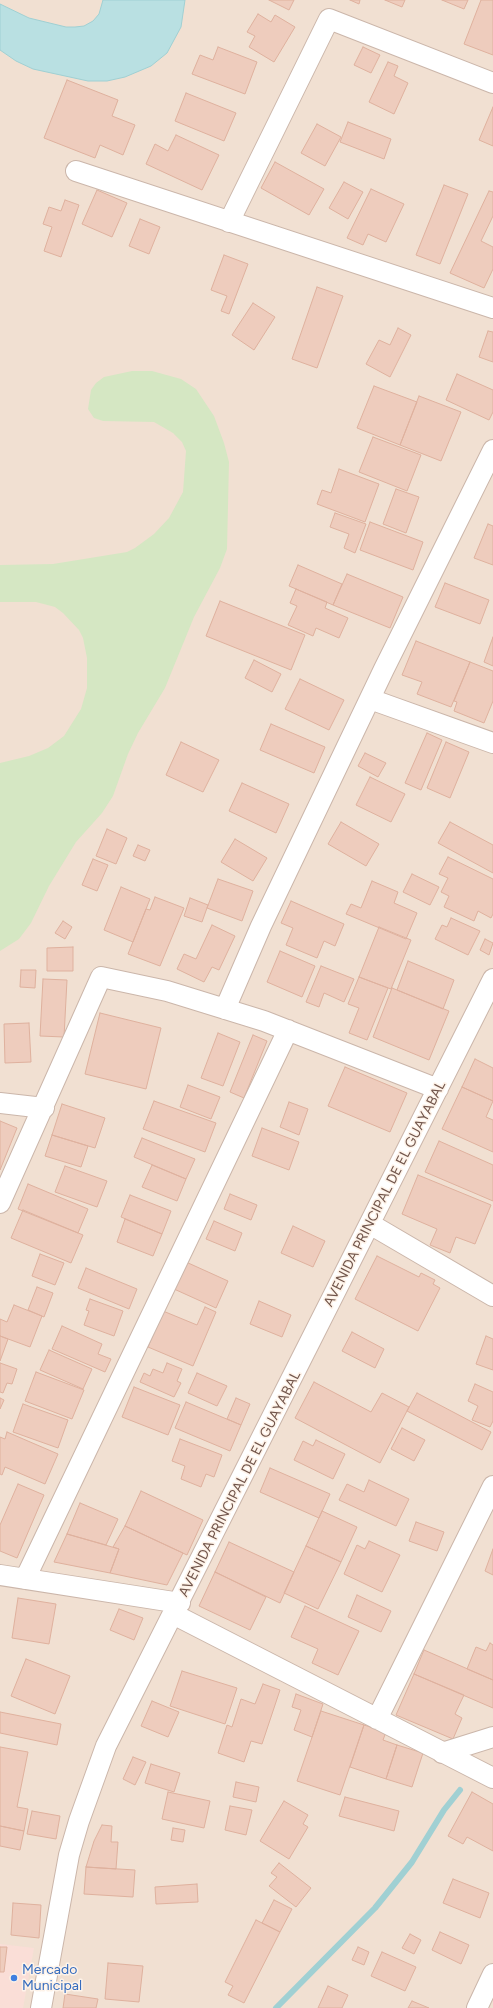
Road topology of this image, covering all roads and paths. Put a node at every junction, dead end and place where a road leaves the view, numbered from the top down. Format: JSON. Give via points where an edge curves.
{"nodes":[{"id":1,"x":493,"y":83,"type":"edge"},
{"id":2,"x":76,"y":171,"type":"dead end"},
{"id":3,"x":229,"y":222,"type":"junction"},
{"id":4,"x":493,"y":308,"type":"edge"},
{"id":5,"x":493,"y":450,"type":"edge"},
{"id":6,"x":370,"y":699,"type":"junction"},
{"id":7,"x":493,"y":743,"type":"edge"},
{"id":8,"x":493,"y":979,"type":"edge"},
{"id":9,"x":226,"y":1009,"type":"junction"},
{"id":10,"x":288,"y":1030,"type":"junction"},
{"id":11,"x":438,"y":1089,"type":"junction"},
{"id":12,"x":0,"y":1103,"type":"edge"},
{"id":13,"x":44,"y":1108,"type":"junction"},
{"id":14,"x":0,"y":1203,"type":"edge"},
{"id":15,"x":370,"y":1224,"type":"junction"},
{"id":16,"x":493,"y":1296,"type":"edge"},
{"id":17,"x":493,"y":1486,"type":"edge"},
{"id":18,"x":0,"y":1575,"type":"edge"},
{"id":19,"x":25,"y":1579,"type":"junction"},
{"id":20,"x":176,"y":1609,"type":"junction"},
{"id":21,"x":377,"y":1719,"type":"junction"},
{"id":22,"x":493,"y":1737,"type":"edge"},
{"id":23,"x":442,"y":1753,"type":"junction"},
{"id":24,"x":493,"y":1778,"type":"edge"},
{"id":25,"x":493,"y":1974,"type":"edge"},
{"id":26,"x":41,"y":2008,"type":"edge"},
{"id":27,"x":477,"y":2008,"type":"edge"}],
"edges":[{"from":1,"to":3,"type":"street","via":[[329,19]]},
{"from":2,"to":3,"type":"street"},
{"from":3,"to":4,"type":"street"},
{"from":5,"to":6,"type":"street"},
{"from":6,"to":7,"type":"street"},
{"from":6,"to":9,"type":"street","via":[[261,926]]},
{"from":8,"to":11,"type":"street","name":"AVENIDA PRINCIPAL DE EL GUAYABAL"},
{"from":9,"to":10,"type":"street"},
{"from":9,"to":13,"type":"street","via":[[101,977]]},
{"from":10,"to":11,"type":"street"},
{"from":10,"to":19,"type":"street"},
{"from":11,"to":15,"type":"street","name":"AVENIDA PRINCIPAL DE EL GUAYABAL"},
{"from":12,"to":13,"type":"street"},
{"from":13,"to":14,"type":"street"},
{"from":15,"to":16,"type":"street"},
{"from":15,"to":20,"type":"street","name":"AVENIDA PRINCIPAL DE EL GUAYABAL"},
{"from":17,"to":21,"type":"street"},
{"from":18,"to":19,"type":"street"},
{"from":19,"to":20,"type":"street"},
{"from":20,"to":21,"type":"street"},
{"from":20,"to":26,"type":"street","name":"AVENIDA PRINCIPAL DE EL GUAYABAL","via":[[106,1746],[81,1814],[69,1855]]},
{"from":21,"to":23,"type":"street"},
{"from":22,"to":23,"type":"street"},
{"from":23,"to":24,"type":"street"},
{"from":25,"to":27,"type":"street"}]}
